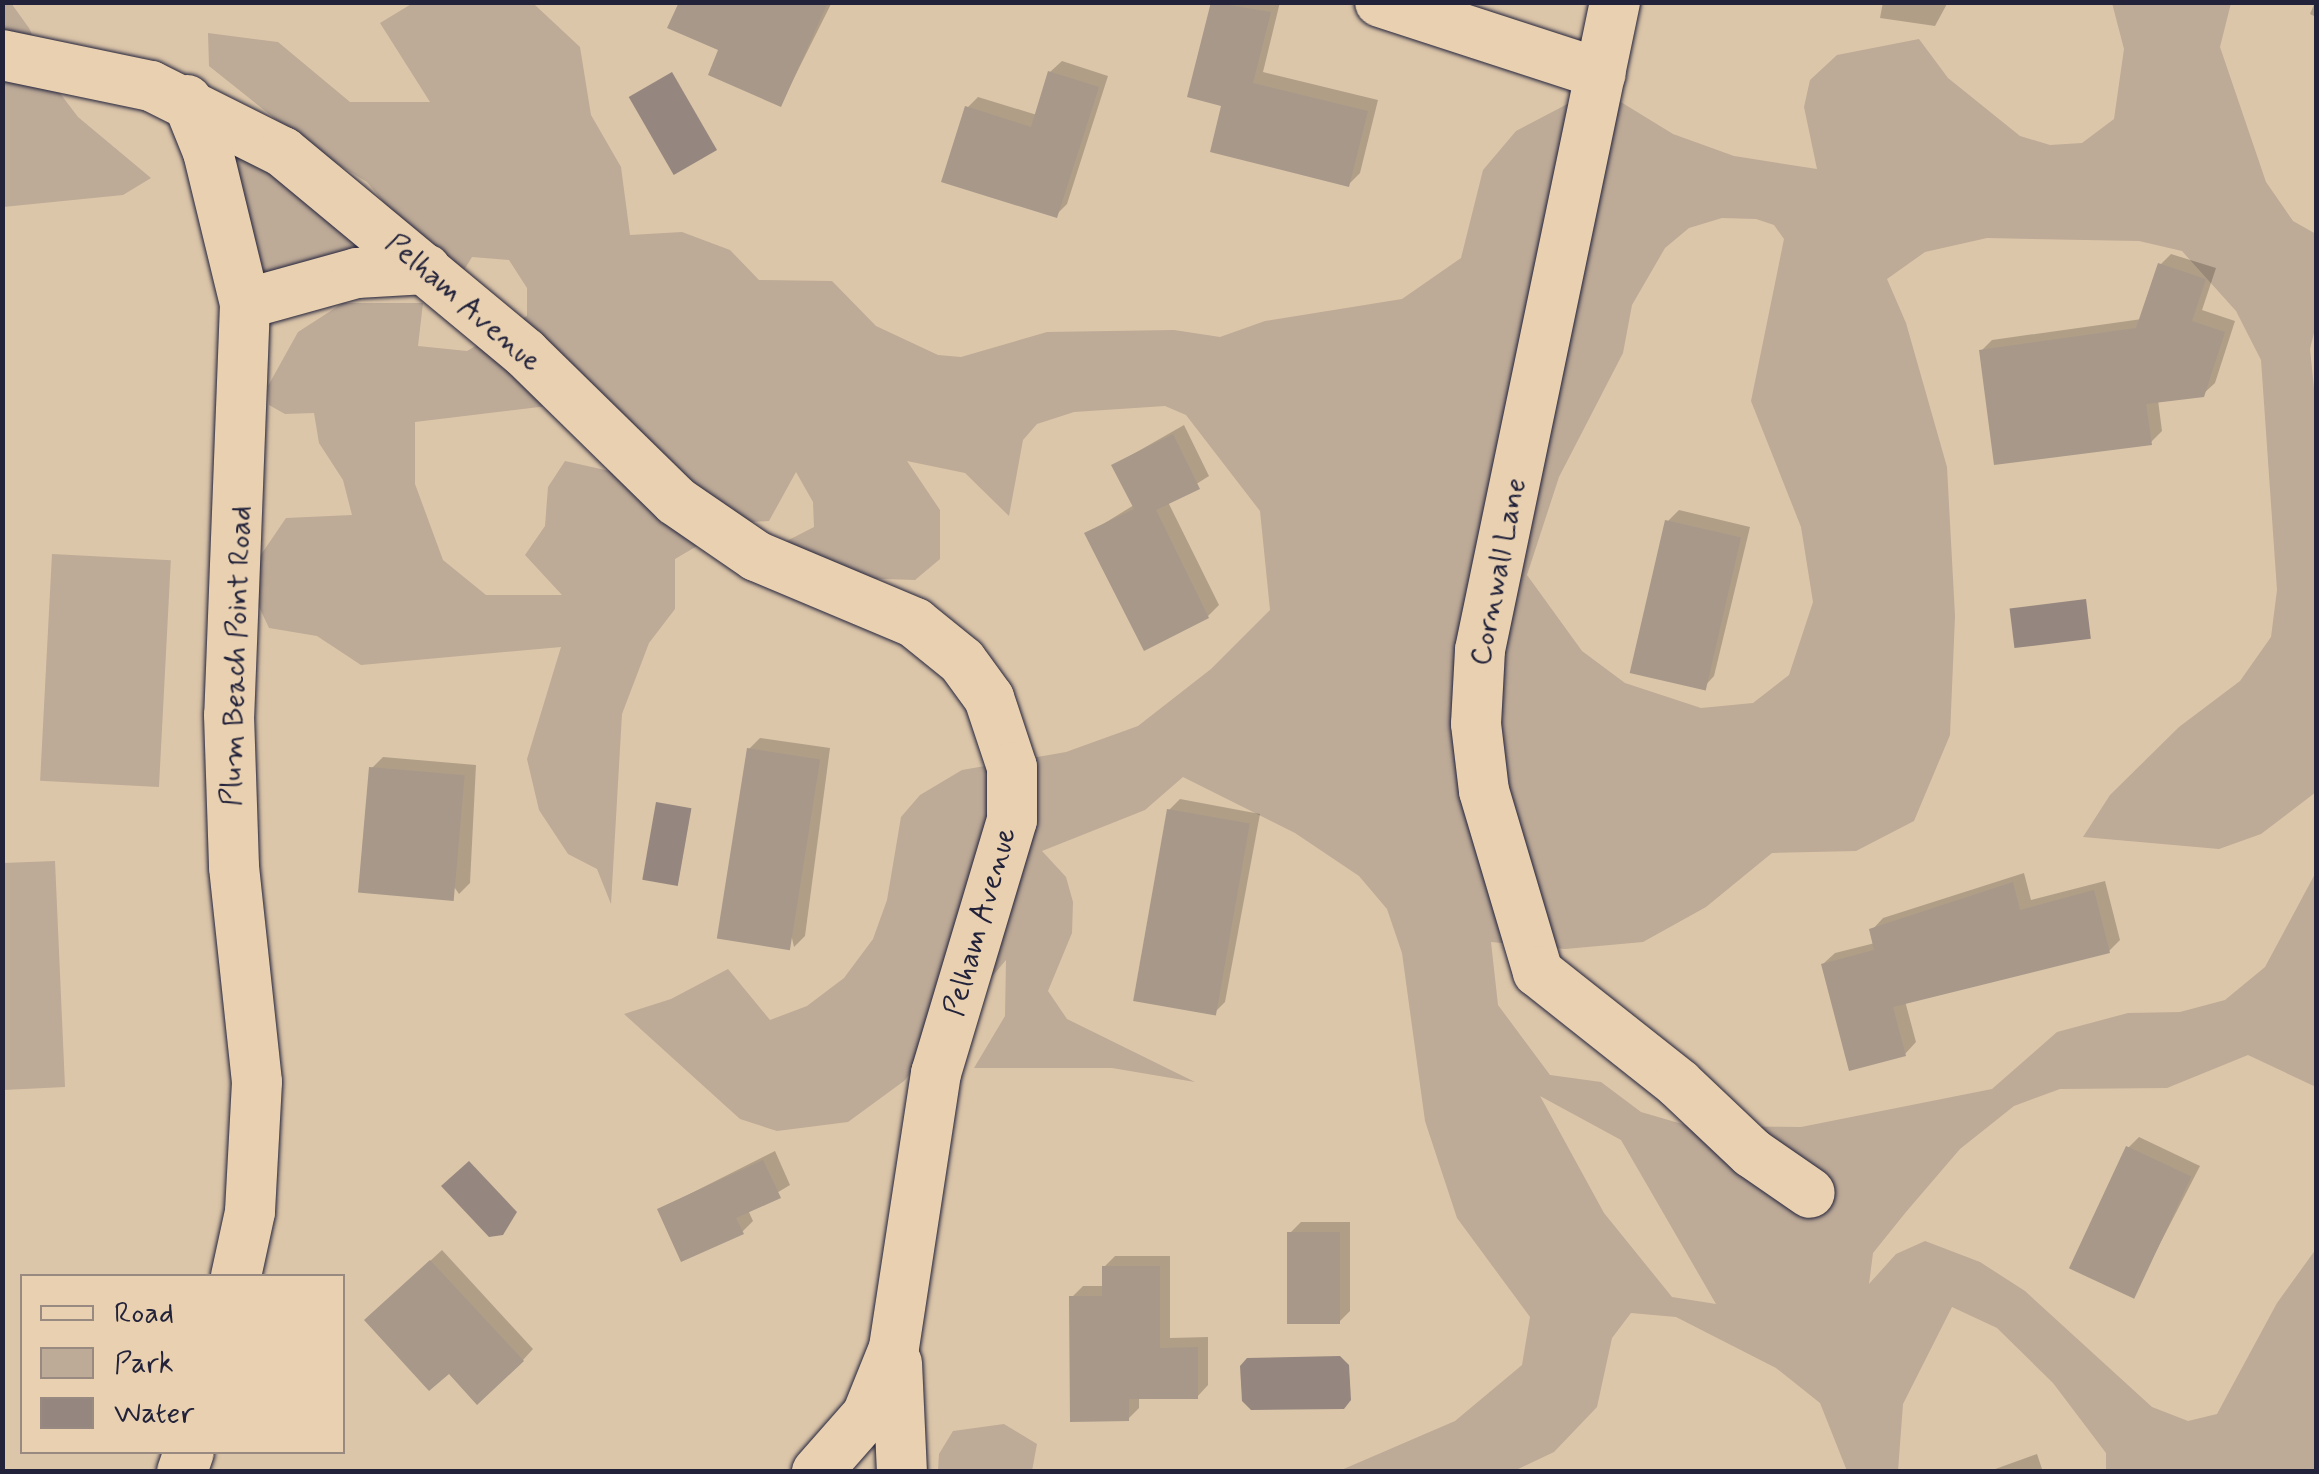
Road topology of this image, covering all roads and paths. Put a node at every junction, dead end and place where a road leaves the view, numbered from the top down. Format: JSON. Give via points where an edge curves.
{"nodes":[{"id":1,"x":1380,"y":2,"type":"edge"},
{"id":2,"x":1616,"y":2,"type":"edge"},
{"id":3,"x":2,"y":55,"type":"edge"},
{"id":4,"x":1601,"y":74,"type":"junction"},
{"id":5,"x":187,"y":100,"type":"junction"},
{"id":6,"x":426,"y":269,"type":"junction"},
{"id":7,"x":245,"y":304,"type":"junction"},
{"id":8,"x":1810,"y":1193,"type":"dead end"},
{"id":9,"x":236,"y":1274,"type":"edge"},
{"id":10,"x":896,"y":1334,"type":"junction"},
{"id":11,"x":817,"y":1472,"type":"edge"},
{"id":12,"x":902,"y":1472,"type":"edge"}],
"edges":[{"from":1,"to":4,"type":"street"},
{"from":2,"to":4,"type":"street","name":"Cornwall Lane"},
{"from":3,"to":5,"type":"street","name":"Pelham Avenue","via":[[126,78]]},
{"from":4,"to":8,"type":"street","name":"Cornwall Lane","via":[[1480,650],[1476,724],[1484,792],[1538,972],[1678,1083],[1752,1153]]},
{"from":5,"to":6,"type":"street","name":"Pelham Avenue","via":[[283,152]]},
{"from":5,"to":7,"type":"street","name":"Plum Beach Point Road","via":[[208,152]]},
{"from":6,"to":7,"type":"street","via":[[357,273]]},
{"from":6,"to":10,"type":"street","name":"Pelham Avenue","via":[[525,353],[676,501],[756,556],[915,622],[962,661],[990,698],[1012,767],[1012,820],[936,1072]]},
{"from":7,"to":9,"type":"street","name":"Plum Beach Point Road","via":[[229,715],[234,868],[257,1082],[250,1212]]},
{"from":10,"to":11,"type":"street","name":"Pelham Avenue","via":[[866,1415]]},
{"from":10,"to":12,"type":"street"}]}
